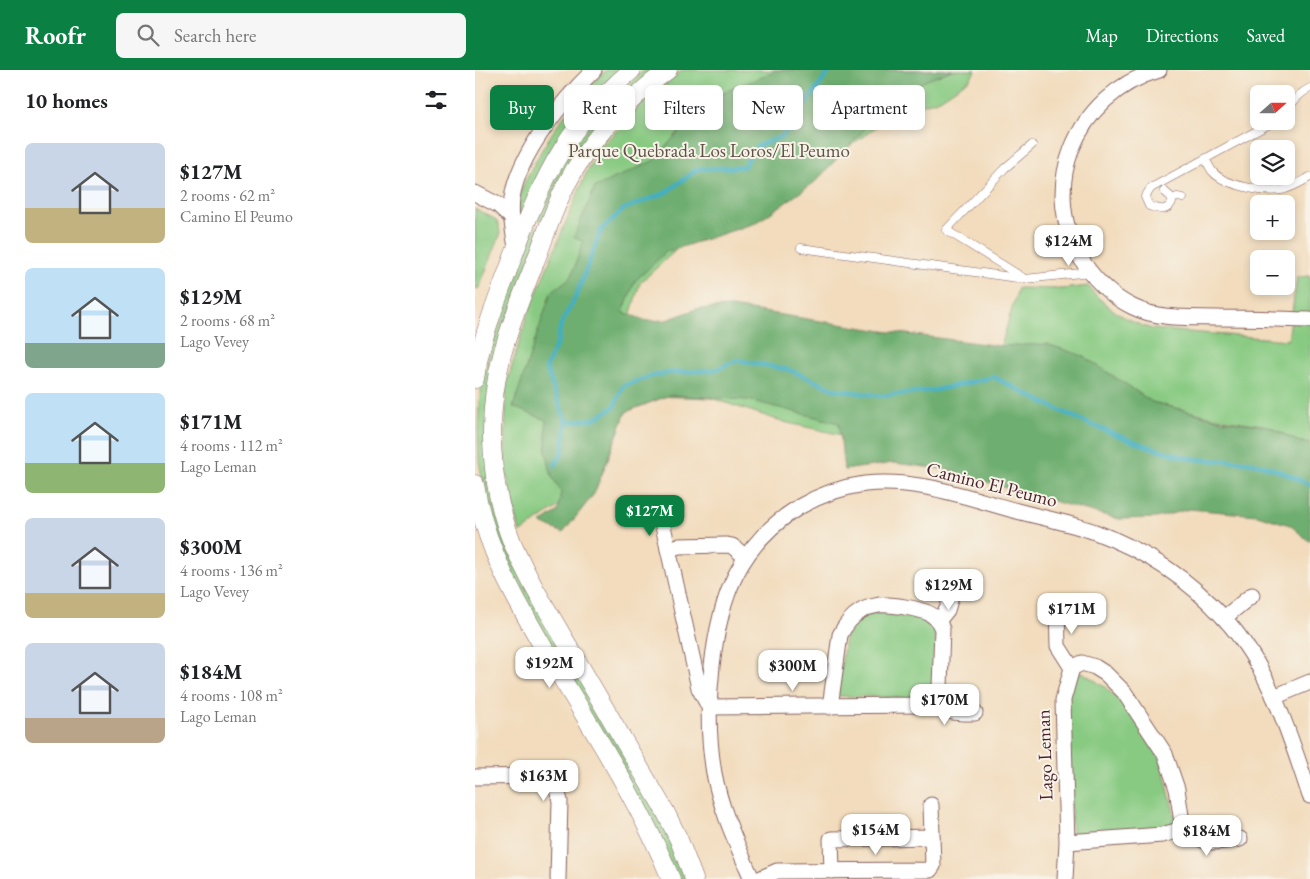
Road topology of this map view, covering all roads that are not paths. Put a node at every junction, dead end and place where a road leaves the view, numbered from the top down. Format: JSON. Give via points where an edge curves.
{"nodes":[{"id":1,"x":594,"y":70,"type":"edge"},
{"id":2,"x":632,"y":70,"type":"edge"},
{"id":3,"x":668,"y":70,"type":"edge"},
{"id":4,"x":1159,"y":70,"type":"edge"},
{"id":5,"x":1310,"y":88,"type":"edge"},
{"id":6,"x":1295,"y":99,"type":"edge"},
{"id":7,"x":1258,"y":130,"type":"edge"},
{"id":8,"x":1032,"y":145,"type":"dead end"},
{"id":9,"x":1205,"y":159,"type":"junction"},
{"id":10,"x":1310,"y":177,"type":"edge"},
{"id":11,"x":516,"y":180,"type":"junction"},
{"id":12,"x":1164,"y":191,"type":"dead end"},
{"id":13,"x":479,"y":195,"type":"edge"},
{"id":14,"x":1183,"y":198,"type":"dead end"},
{"id":15,"x":1172,"y":199,"type":"junction"},
{"id":16,"x":511,"y":217,"type":"junction"},
{"id":17,"x":516,"y":247,"type":"junction"},
{"id":18,"x":801,"y":248,"type":"dead end"},
{"id":19,"x":1090,"y":272,"type":"junction"},
{"id":20,"x":1025,"y":279,"type":"junction"},
{"id":21,"x":1310,"y":320,"type":"edge"},
{"id":22,"x":475,"y":379,"type":"edge"},
{"id":23,"x":475,"y":484,"type":"edge"},
{"id":24,"x":661,"y":518,"type":"dead end"},
{"id":25,"x":669,"y":549,"type":"junction"},
{"id":26,"x":746,"y":557,"type":"junction"},
{"id":27,"x":953,"y":590,"type":"dead end"},
{"id":28,"x":1252,"y":595,"type":"dead end"},
{"id":29,"x":1057,"y":606,"type":"dead end"},
{"id":30,"x":1224,"y":618,"type":"junction"},
{"id":31,"x":938,"y":621,"type":"junction"},
{"id":32,"x":1072,"y":668,"type":"junction"},
{"id":33,"x":1310,"y":682,"type":"edge"},
{"id":34,"x":1274,"y":697,"type":"junction"},
{"id":35,"x":933,"y":699,"type":"junction"},
{"id":36,"x":830,"y":706,"type":"junction"},
{"id":37,"x":709,"y":708,"type":"junction"},
{"id":38,"x":975,"y":713,"type":"dead end"},
{"id":39,"x":475,"y":777,"type":"edge"},
{"id":40,"x":1310,"y":796,"type":"edge"},
{"id":41,"x":931,"y":805,"type":"dead end"},
{"id":42,"x":1183,"y":828,"type":"junction"},
{"id":43,"x":932,"y":838,"type":"junction"},
{"id":44,"x":1240,"y":839,"type":"dead end"},
{"id":45,"x":1067,"y":842,"type":"junction"},
{"id":46,"x":832,"y":871,"type":"junction"},
{"id":47,"x":558,"y":879,"type":"edge"},
{"id":48,"x":671,"y":879,"type":"edge"},
{"id":49,"x":695,"y":879,"type":"edge"},
{"id":50,"x":752,"y":879,"type":"edge"},
{"id":51,"x":759,"y":879,"type":"edge"},
{"id":52,"x":1065,"y":879,"type":"edge"}],
"edges":[{"from":1,"to":11,"type":"street","via":[[552,117]]},
{"from":2,"to":17,"type":"street","via":[[593,107],[559,153]]},
{"from":3,"to":49,"type":"street","via":[[608,124],[587,150],[566,185],[501,357],[492,439],[499,498],[518,556],[665,812]]},
{"from":4,"to":19,"type":"street","via":[[1127,83],[1102,102],[1081,129],[1070,153],[1063,186],[1065,216],[1073,241]]},
{"from":5,"to":6,"type":"lane"},
{"from":7,"to":9,"type":"lane"},
{"from":8,"to":20,"type":"lane","via":[[1005,168],[946,230]]},
{"from":9,"to":10,"type":"lane","via":[[1214,173],[1227,182],[1271,191],[1283,190]]},
{"from":9,"to":15,"type":"lane","via":[[1151,188],[1145,198],[1149,206],[1164,210],[1169,208]]},
{"from":11,"to":13,"type":"street","via":[[503,192]]},
{"from":11,"to":16,"type":"street"},
{"from":12,"to":15,"type":"lane"},
{"from":13,"to":16,"type":"street","via":[[498,204]]},
{"from":14,"to":15,"type":"lane"},
{"from":16,"to":17,"type":"street"},
{"from":17,"to":22,"type":"street","via":[[487,326]]},
{"from":18,"to":20,"type":"lane"},
{"from":19,"to":20,"type":"lane"},
{"from":19,"to":21,"type":"street","via":[[1119,299],[1159,315]]},
{"from":23,"to":48,"type":"street","via":[[483,523],[503,574],[647,825]]},
{"from":24,"to":25,"type":"street","name":"Camino El Peumo"},
{"from":25,"to":26,"type":"street","via":[[727,545]]},
{"from":25,"to":37,"type":"street","name":"Camino El Peumo","via":[[699,688]]},
{"from":26,"to":30,"type":"street","name":"Camino El Peumo","via":[[778,522],[823,495],[863,484],[909,484],[1077,526],[1113,539],[1167,569],[1199,593]]},
{"from":26,"to":37,"type":"street","name":"Camino El Peumo","via":[[732,581],[721,611],[712,661]]},
{"from":27,"to":31,"type":"street","via":[[947,610]]},
{"from":28,"to":30,"type":"street"},
{"from":29,"to":32,"type":"street","via":[[1058,646]]},
{"from":30,"to":34,"type":"street","name":"Camino El Peumo","via":[[1251,653]]},
{"from":31,"to":35,"type":"street","via":[[942,629],[940,687]]},
{"from":31,"to":36,"type":"street","via":[[924,611],[888,605],[862,610],[840,634]]},
{"from":32,"to":42,"type":"street","via":[[1082,663],[1106,674],[1137,710],[1165,754],[1177,789]]},
{"from":32,"to":45,"type":"street","name":"Lago Leman","via":[[1063,700]]},
{"from":33,"to":34,"type":"street"},
{"from":34,"to":40,"type":"street","name":"Camino El Peumo"},
{"from":35,"to":36,"type":"street","via":[[921,704]]},
{"from":35,"to":38,"type":"street","via":[[948,712]]},
{"from":36,"to":37,"type":"street"},
{"from":37,"to":50,"type":"street","name":"Camino El Peumo","via":[[718,793]]},
{"from":39,"to":47,"type":"street","via":[[542,776],[550,780],[560,801]]},
{"from":41,"to":43,"type":"street"},
{"from":42,"to":44,"type":"street","via":[[1206,842]]},
{"from":42,"to":45,"type":"street","via":[[1162,835]]},
{"from":43,"to":46,"type":"street","via":[[933,866],[930,870]]},
{"from":43,"to":46,"type":"street","via":[[831,839]]},
{"from":45,"to":52,"type":"street","name":"Lago Leman"},
{"from":46,"to":51,"type":"street","via":[[777,871]]}]}
